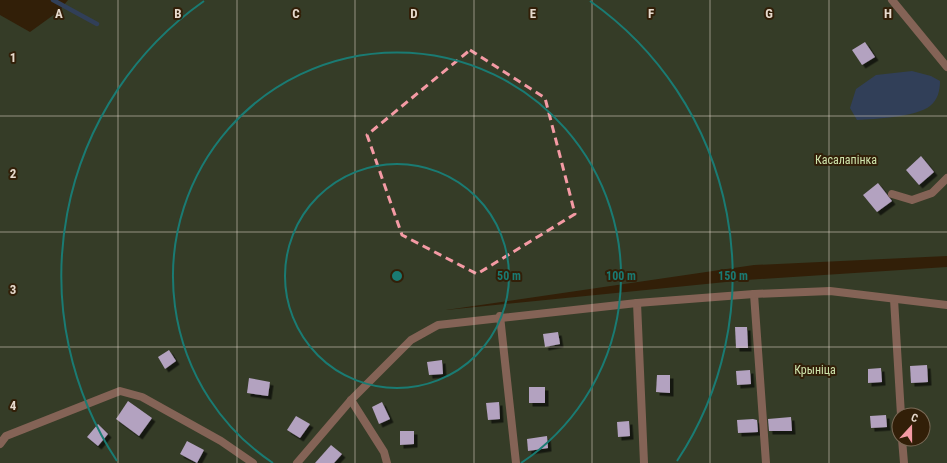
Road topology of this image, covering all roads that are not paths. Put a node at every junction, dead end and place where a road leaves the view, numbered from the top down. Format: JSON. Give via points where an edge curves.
{"nodes":[{"id":1,"x":892,"y":0,"type":"edge"},
{"id":2,"x":947,"y":67,"type":"edge"},
{"id":3,"x":947,"y":178,"type":"edge"},
{"id":4,"x":892,"y":194,"type":"dead end"},
{"id":5,"x":754,"y":294,"type":"junction"},
{"id":6,"x":894,"y":299,"type":"junction"},
{"id":7,"x":637,"y":303,"type":"junction"},
{"id":8,"x":947,"y":305,"type":"edge"},
{"id":9,"x":500,"y":316,"type":"junction"},
{"id":10,"x":350,"y":400,"type":"junction"},
{"id":11,"x":901,"y":407,"type":"edge"},
{"id":12,"x":0,"y":444,"type":"edge"},
{"id":13,"x":903,"y":447,"type":"edge"},
{"id":14,"x":252,"y":463,"type":"edge"},
{"id":15,"x":297,"y":463,"type":"edge"},
{"id":16,"x":387,"y":463,"type":"edge"},
{"id":17,"x":516,"y":463,"type":"edge"},
{"id":18,"x":644,"y":463,"type":"edge"},
{"id":19,"x":766,"y":463,"type":"edge"},
{"id":20,"x":904,"y":463,"type":"edge"}],
"edges":[{"from":1,"to":2,"type":"street"},
{"from":3,"to":4,"type":"street","via":[[932,193],[912,200]]},
{"from":5,"to":6,"type":"street","via":[[830,291]]},
{"from":5,"to":7,"type":"street"},
{"from":5,"to":19,"type":"street"},
{"from":6,"to":8,"type":"street"},
{"from":6,"to":11,"type":"street"},
{"from":7,"to":9,"type":"street"},
{"from":7,"to":18,"type":"street"},
{"from":9,"to":10,"type":"street","via":[[438,325],[411,340]]},
{"from":9,"to":17,"type":"street"},
{"from":10,"to":15,"type":"street"},
{"from":10,"to":16,"type":"street","via":[[384,452]]},
{"from":12,"to":14,"type":"street","via":[[6,436],[120,390],[142,397],[215,437]]},
{"from":13,"to":20,"type":"street"}]}
